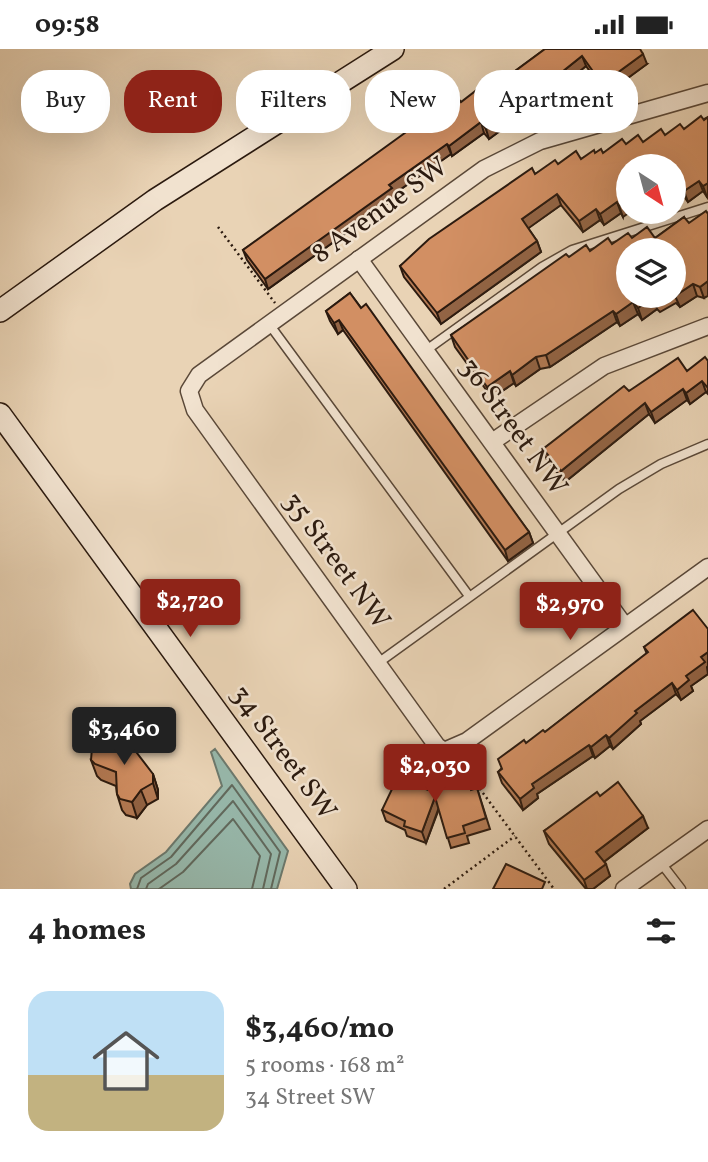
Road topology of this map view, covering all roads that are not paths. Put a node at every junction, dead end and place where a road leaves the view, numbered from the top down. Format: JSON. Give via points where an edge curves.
{"nodes":[{"id":1,"x":393,"y":49,"type":"edge"},
{"id":2,"x":708,"y":93,"type":"edge"},
{"id":3,"x":708,"y":207,"type":"edge"},
{"id":4,"x":359,"y":259,"type":"junction"},
{"id":5,"x":0,"y":311,"type":"edge"},
{"id":6,"x":276,"y":319,"type":"junction"},
{"id":7,"x":708,"y":326,"type":"edge"},
{"id":8,"x":425,"y":351,"type":"junction"},
{"id":9,"x":189,"y":391,"type":"joint"},
{"id":10,"x":0,"y":414,"type":"edge"},
{"id":11,"x":492,"y":442,"type":"junction"},
{"id":12,"x":708,"y":444,"type":"edge"},
{"id":13,"x":557,"y":533,"type":"junction"},
{"id":14,"x":708,"y":567,"type":"edge"},
{"id":15,"x":469,"y":596,"type":"junction"},
{"id":16,"x":624,"y":625,"type":"junction"},
{"id":17,"x":377,"y":663,"type":"junction"},
{"id":18,"x":708,"y":829,"type":"edge"},
{"id":19,"x":662,"y":863,"type":"junction"},
{"id":20,"x":346,"y":889,"type":"edge"},
{"id":21,"x":624,"y":889,"type":"edge"},
{"id":22,"x":681,"y":889,"type":"edge"}],
"edges":[{"from":1,"to":5,"type":"main road","via":[[175,186]]},
{"from":2,"to":4,"type":"street","name":"8 Avenue SW","via":[[571,132],[509,155],[460,184]]},
{"from":3,"to":8,"type":"lane","via":[[564,254]]},
{"from":4,"to":6,"type":"street","name":"8 Avenue SW"},
{"from":4,"to":8,"type":"street","name":"36 Street NW"},
{"from":6,"to":9,"type":"street","name":"8 Avenue SW","via":[[199,375]]},
{"from":6,"to":15,"type":"lane"},
{"from":7,"to":11,"type":"street","via":[[604,366]]},
{"from":8,"to":11,"type":"street","name":"36 Street NW"},
{"from":9,"to":17,"type":"street","name":"35 Street NW","via":[[195,409]]},
{"from":10,"to":20,"type":"main road","name":"34 Street SW"},
{"from":11,"to":13,"type":"street","name":"36 Street NW"},
{"from":12,"to":13,"type":"lane","via":[[638,477]]},
{"from":13,"to":15,"type":"lane"},
{"from":13,"to":16,"type":"street","name":"36 Street NW"},
{"from":14,"to":16,"type":"street"},
{"from":15,"to":17,"type":"lane"},
{"from":16,"to":17,"type":"street","name":"35 Street NW","via":[[451,750],[437,746]]},
{"from":18,"to":19,"type":"street"},
{"from":19,"to":21,"type":"street"},
{"from":19,"to":22,"type":"lane"}]}
